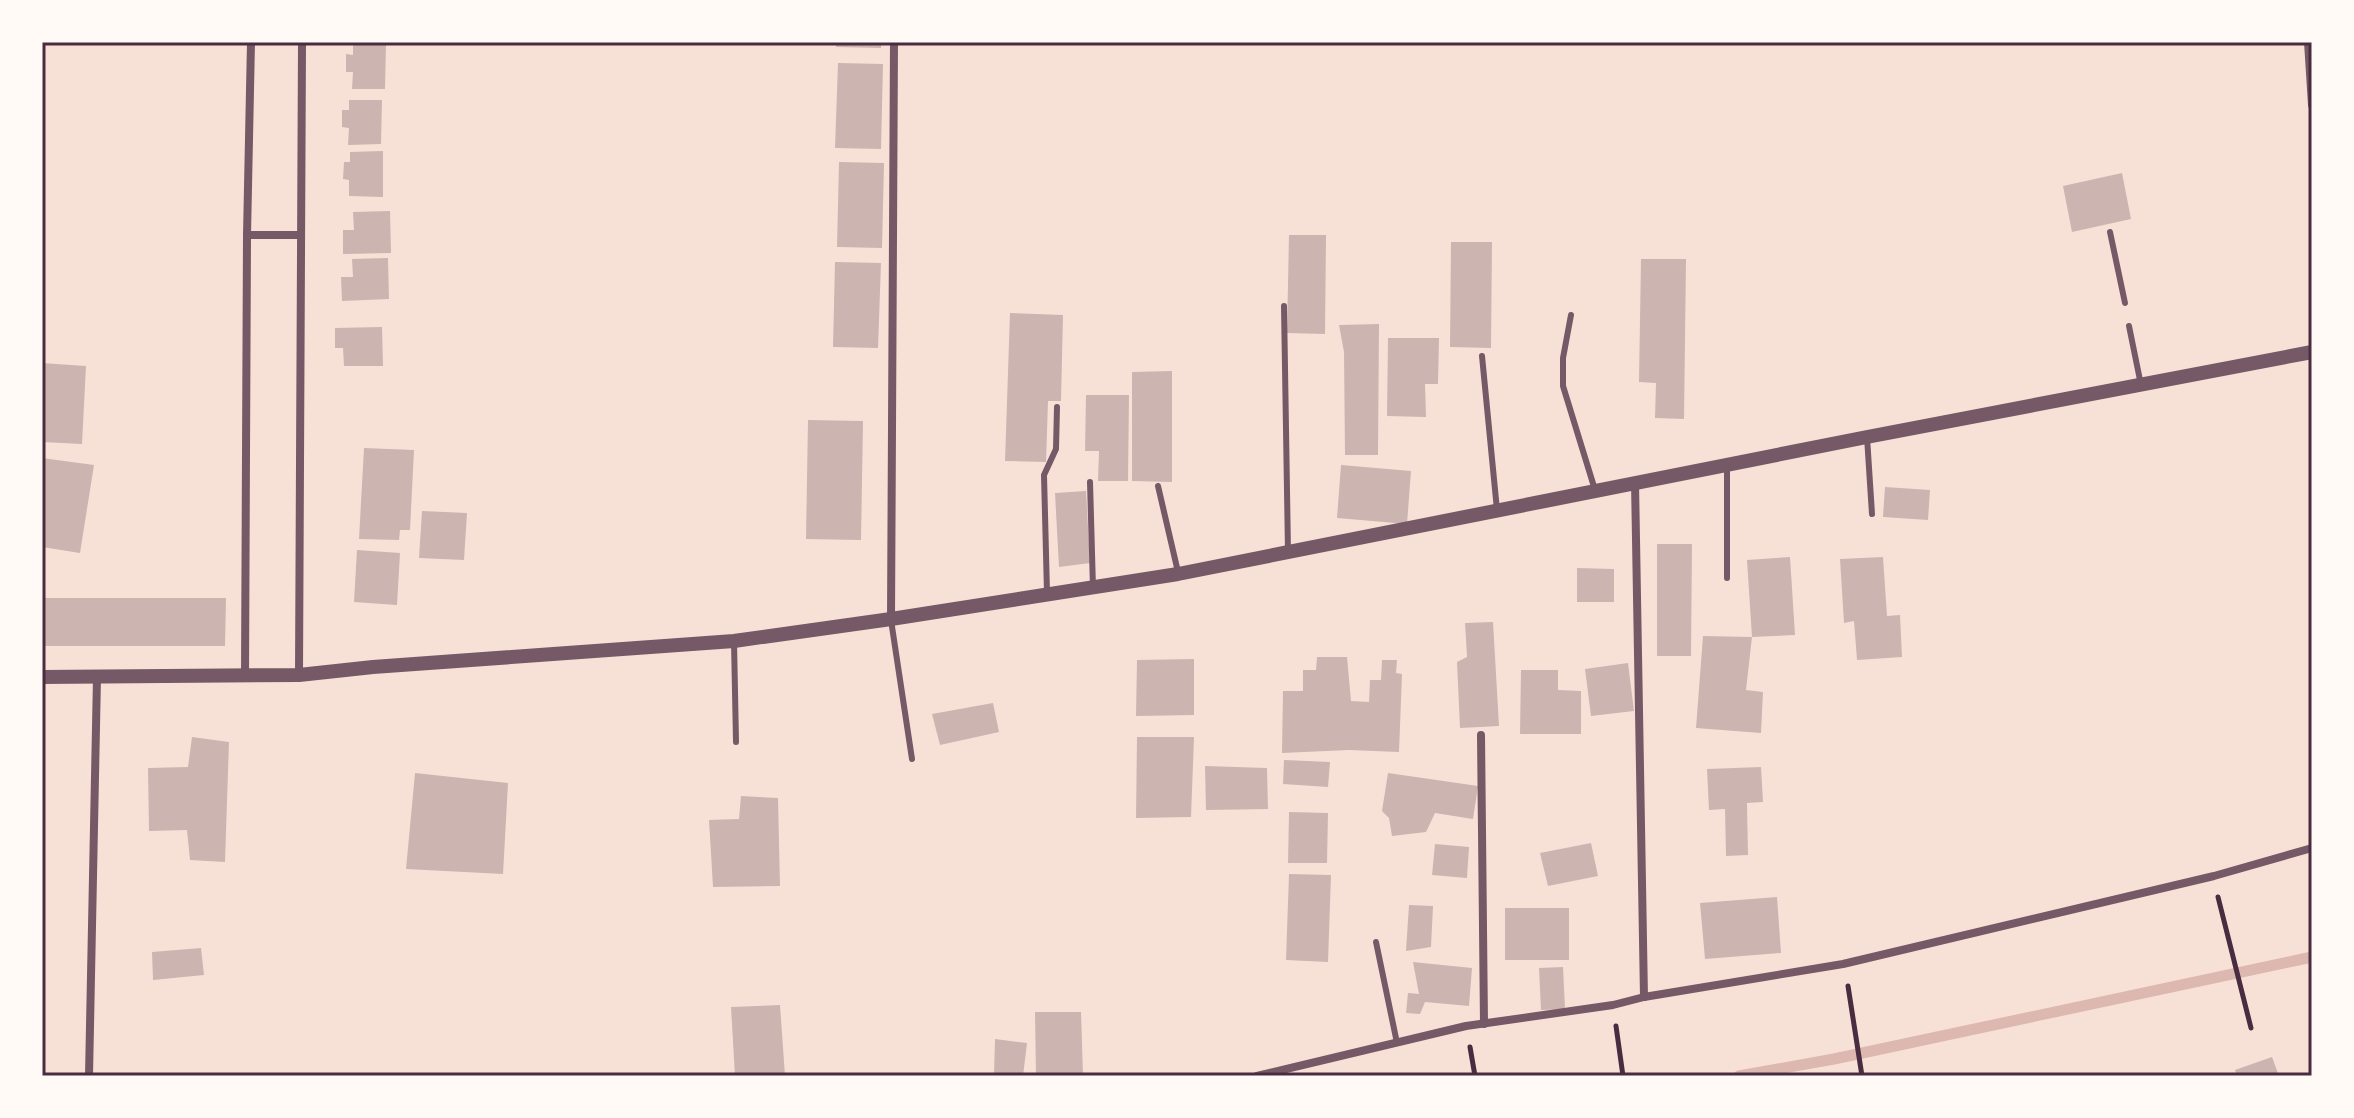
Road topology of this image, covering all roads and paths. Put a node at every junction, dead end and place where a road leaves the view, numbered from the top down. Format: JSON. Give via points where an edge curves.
{"nodes":[{"id":1,"x":251,"y":42,"type":"edge"},
{"id":2,"x":302,"y":42,"type":"edge"},
{"id":3,"x":894,"y":42,"type":"edge"},
{"id":4,"x":2308,"y":42,"type":"edge"},
{"id":5,"x":2312,"y":105,"type":"edge"},
{"id":6,"x":2110,"y":232,"type":"dead end"},
{"id":7,"x":247,"y":235,"type":"junction"},
{"id":8,"x":300,"y":235,"type":"junction"},
{"id":9,"x":2125,"y":303,"type":"dead end"},
{"id":10,"x":1284,"y":306,"type":"dead end"},
{"id":11,"x":1571,"y":315,"type":"dead end"},
{"id":12,"x":2129,"y":326,"type":"dead end"},
{"id":13,"x":2312,"y":352,"type":"edge"},
{"id":14,"x":1482,"y":356,"type":"dead end"},
{"id":15,"x":2141,"y":385,"type":"junction"},
{"id":16,"x":1057,"y":407,"type":"dead end"},
{"id":17,"x":1867,"y":437,"type":"junction"},
{"id":18,"x":1727,"y":464,"type":"junction"},
{"id":19,"x":1090,"y":482,"type":"dead end"},
{"id":20,"x":1635,"y":482,"type":"junction"},
{"id":21,"x":1158,"y":486,"type":"dead end"},
{"id":22,"x":1595,"y":490,"type":"junction"},
{"id":23,"x":1497,"y":510,"type":"junction"},
{"id":24,"x":1872,"y":514,"type":"dead end"},
{"id":25,"x":1288,"y":552,"type":"junction"},
{"id":26,"x":1178,"y":574,"type":"junction"},
{"id":27,"x":1727,"y":578,"type":"dead end"},
{"id":28,"x":1093,"y":588,"type":"junction"},
{"id":29,"x":1047,"y":595,"type":"junction"},
{"id":30,"x":891,"y":619,"type":"junction"},
{"id":31,"x":734,"y":641,"type":"junction"},
{"id":32,"x":299,"y":675,"type":"junction"},
{"id":33,"x":42,"y":677,"type":"edge"},
{"id":34,"x":97,"y":677,"type":"junction"},
{"id":35,"x":245,"y":677,"type":"junction"},
{"id":36,"x":1481,"y":735,"type":"dead end"},
{"id":37,"x":736,"y":742,"type":"dead end"},
{"id":38,"x":912,"y":759,"type":"dead end"},
{"id":39,"x":2312,"y":848,"type":"edge"},
{"id":40,"x":2219,"y":903,"type":"dead end"},
{"id":41,"x":1376,"y":942,"type":"dead end"},
{"id":42,"x":1849,"y":988,"type":"dead end"},
{"id":43,"x":1644,"y":997,"type":"junction"},
{"id":44,"x":1613,"y":1005,"type":"junction"},
{"id":45,"x":1484,"y":1024,"type":"junction"},
{"id":46,"x":2251,"y":1028,"type":"dead end"},
{"id":47,"x":1397,"y":1043,"type":"junction"},
{"id":48,"x":1623,"y":1073,"type":"edge"},
{"id":49,"x":89,"y":1076,"type":"edge"},
{"id":50,"x":1257,"y":1076,"type":"edge"},
{"id":51,"x":1862,"y":1076,"type":"edge"}],
"edges":[{"from":1,"to":7,"type":"street"},
{"from":2,"to":8,"type":"street"},
{"from":3,"to":30,"type":"street"},
{"from":4,"to":5,"type":"street"},
{"from":6,"to":9,"type":"lane"},
{"from":7,"to":8,"type":"street"},
{"from":7,"to":35,"type":"street"},
{"from":8,"to":32,"type":"street"},
{"from":10,"to":25,"type":"lane"},
{"from":11,"to":22,"type":"lane","via":[[1563,386]]},
{"from":12,"to":15,"type":"lane"},
{"from":13,"to":15,"type":"street"},
{"from":14,"to":23,"type":"lane"},
{"from":15,"to":17,"type":"street"},
{"from":16,"to":29,"type":"lane","via":[[1056,449],[1044,475]]},
{"from":17,"to":18,"type":"street"},
{"from":17,"to":24,"type":"lane"},
{"from":18,"to":20,"type":"street"},
{"from":18,"to":27,"type":"lane"},
{"from":19,"to":28,"type":"lane"},
{"from":20,"to":22,"type":"street"},
{"from":20,"to":43,"type":"street"},
{"from":21,"to":26,"type":"lane"},
{"from":22,"to":23,"type":"street"},
{"from":23,"to":25,"type":"street"},
{"from":25,"to":26,"type":"street"},
{"from":26,"to":28,"type":"street"},
{"from":28,"to":29,"type":"street"},
{"from":29,"to":30,"type":"street"},
{"from":30,"to":31,"type":"street"},
{"from":30,"to":38,"type":"lane"},
{"from":31,"to":32,"type":"street"},
{"from":31,"to":37,"type":"lane"},
{"from":32,"to":35,"type":"street"},
{"from":33,"to":34,"type":"street"},
{"from":34,"to":35,"type":"street"},
{"from":34,"to":49,"type":"street"},
{"from":36,"to":45,"type":"street"},
{"from":39,"to":43,"type":"street","via":[[1843,964]]},
{"from":40,"to":46,"type":"path"},
{"from":41,"to":47,"type":"lane"},
{"from":42,"to":51,"type":"path"},
{"from":43,"to":44,"type":"street"},
{"from":44,"to":45,"type":"street"},
{"from":44,"to":48,"type":"path"},
{"from":45,"to":47,"type":"street"},
{"from":47,"to":50,"type":"street"}]}
